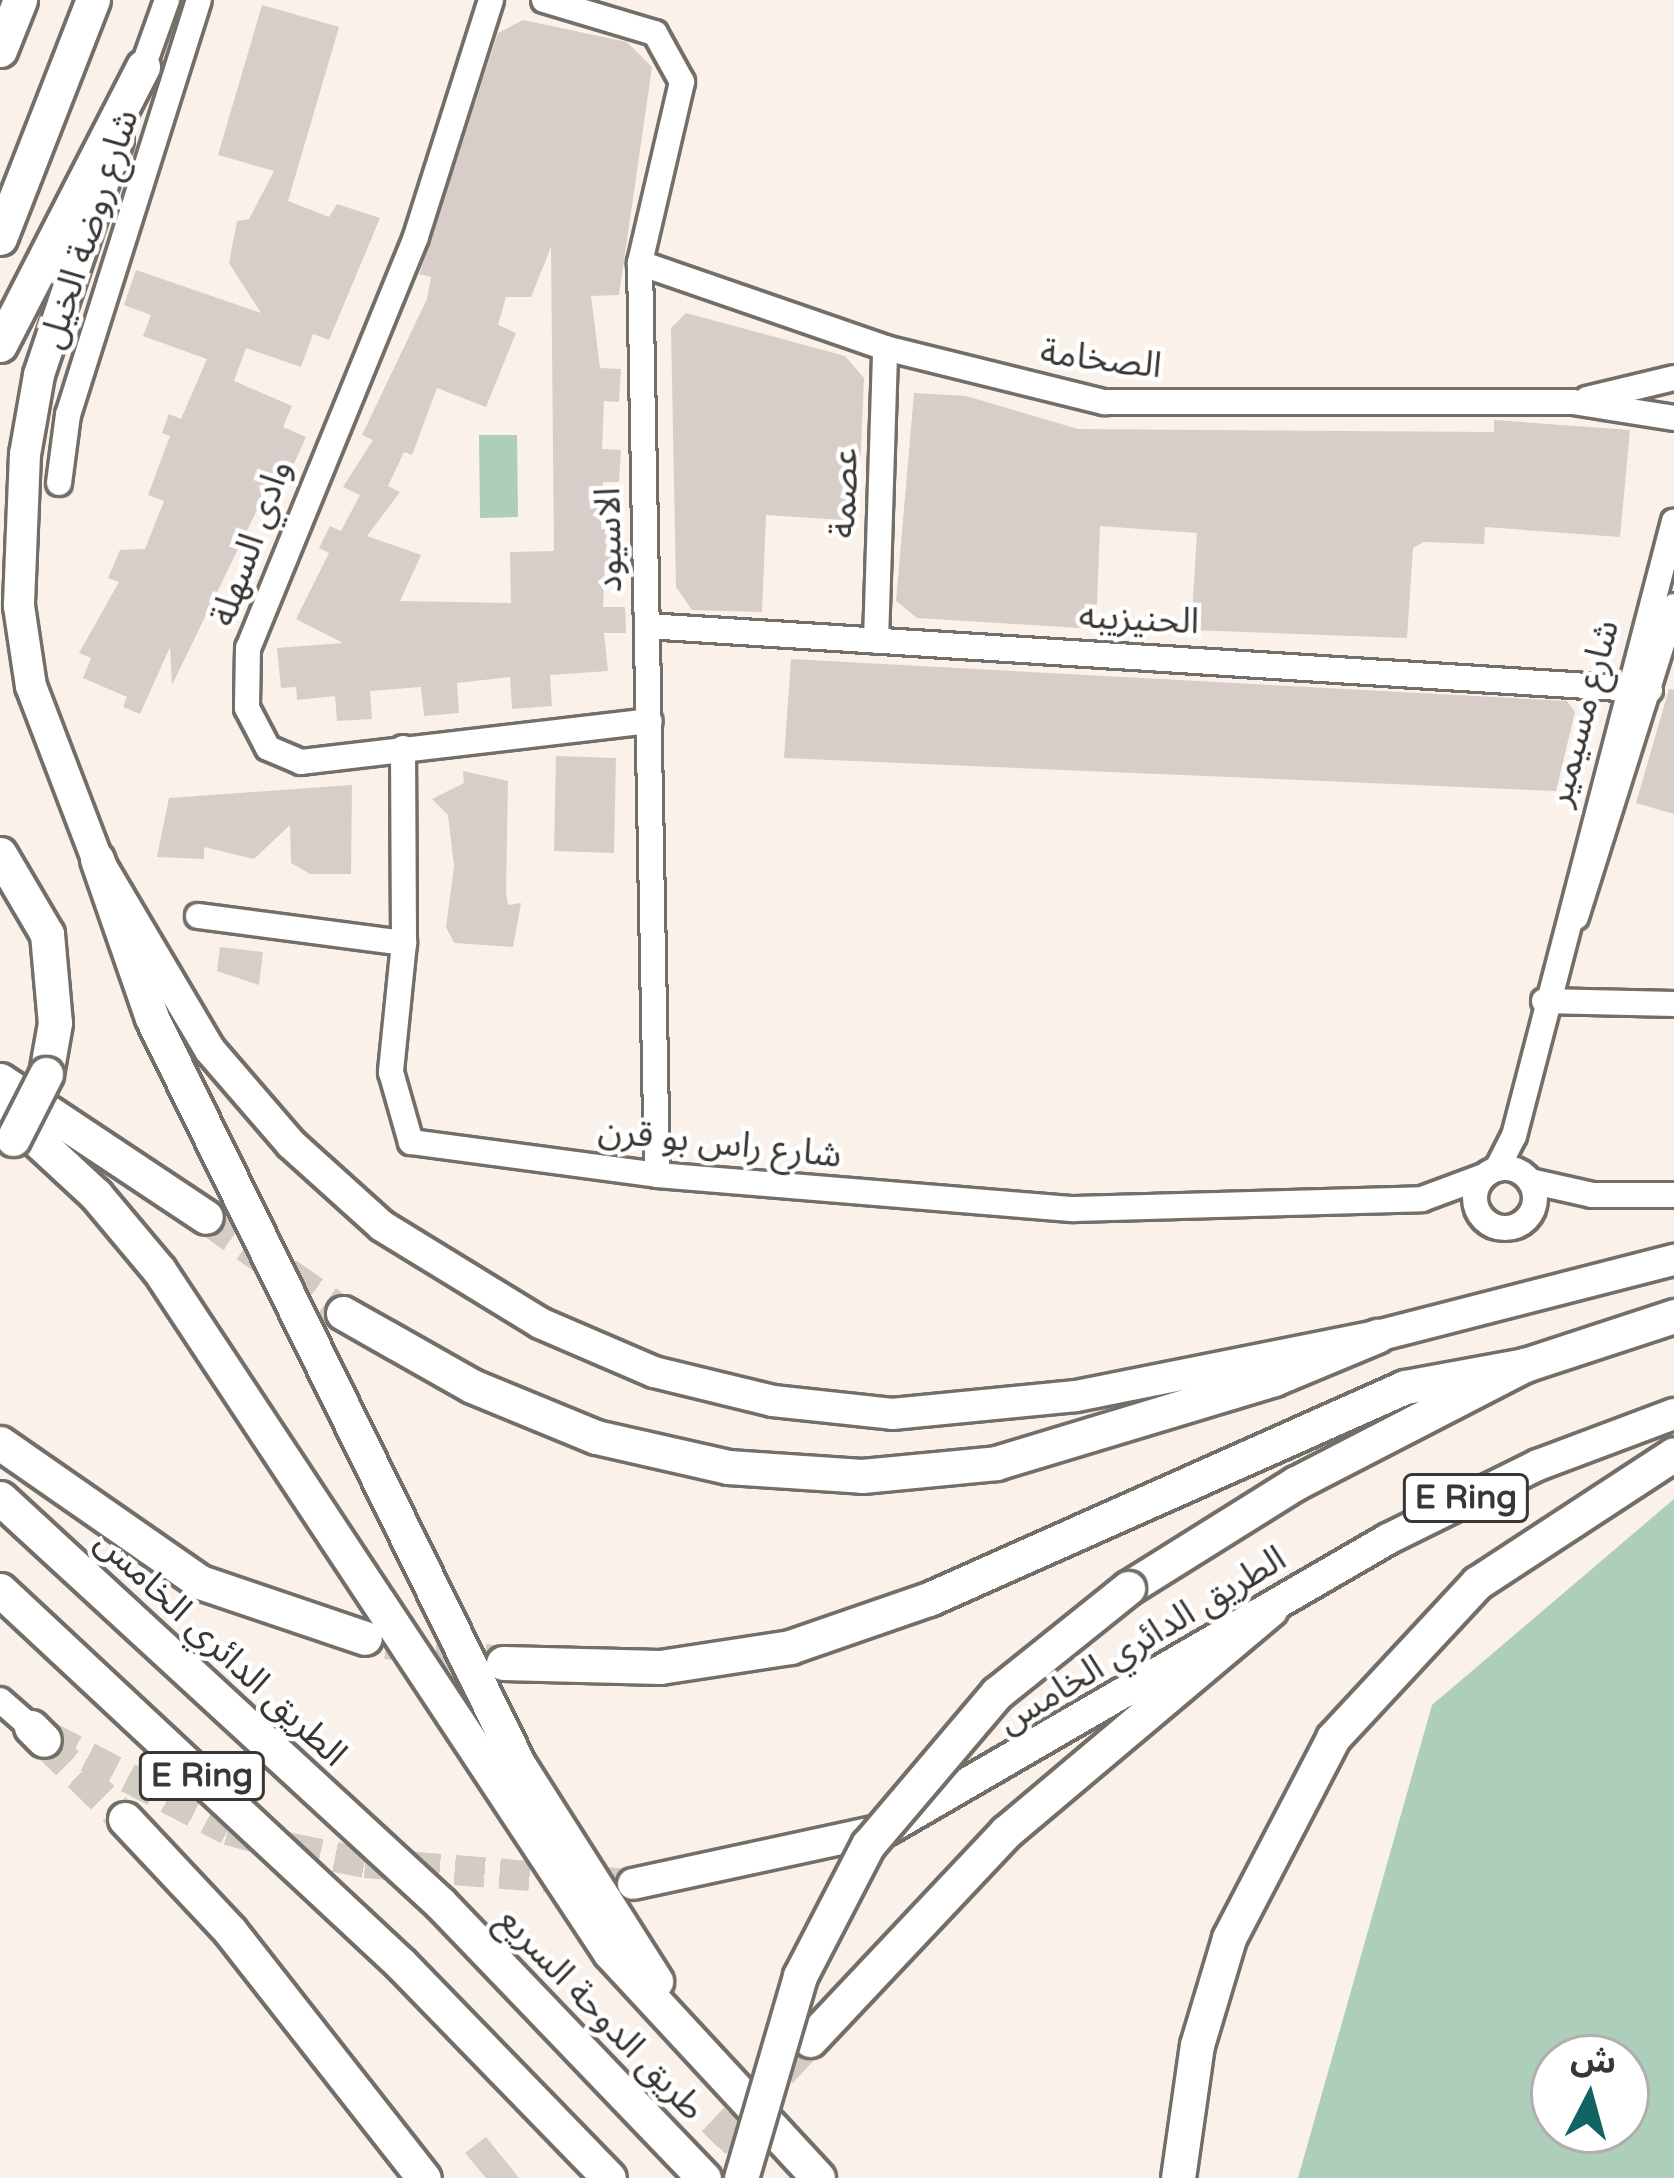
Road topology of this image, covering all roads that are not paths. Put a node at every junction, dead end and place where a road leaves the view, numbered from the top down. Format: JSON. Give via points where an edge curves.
{"nodes":[{"id":1,"x":20,"y":0,"type":"edge"},
{"id":2,"x":93,"y":0,"type":"edge"},
{"id":3,"x":167,"y":0,"type":"edge"},
{"id":4,"x":199,"y":0,"type":"edge"},
{"id":5,"x":490,"y":0,"type":"edge"},
{"id":6,"x":544,"y":0,"type":"edge"},
{"id":7,"x":0,"y":50,"type":"edge"},
{"id":8,"x":143,"y":67,"type":"junction"},
{"id":9,"x":0,"y":238,"type":"edge"},
{"id":10,"x":640,"y":263,"type":"junction"},
{"id":11,"x":0,"y":345,"type":"edge"},
{"id":12,"x":885,"y":347,"type":"junction"},
{"id":13,"x":1674,"y":378,"type":"edge"},
{"id":14,"x":1573,"y":402,"type":"junction"},
{"id":15,"x":1674,"y":418,"type":"edge"},
{"id":16,"x":59,"y":483,"type":"dead end"},
{"id":17,"x":1672,"y":534,"type":"edge"},
{"id":18,"x":1674,"y":606,"type":"edge"},
{"id":19,"x":647,"y":626,"type":"junction"},
{"id":20,"x":876,"y":641,"type":"junction"},
{"id":21,"x":1638,"y":686,"type":"junction"},
{"id":22,"x":650,"y":721,"type":"junction"},
{"id":23,"x":403,"y":748,"type":"junction"},
{"id":24,"x":0,"y":854,"type":"edge"},
{"id":25,"x":97,"y":859,"type":"junction"},
{"id":26,"x":198,"y":916,"type":"dead end"},
{"id":27,"x":404,"y":944,"type":"junction"},
{"id":28,"x":1544,"y":1001,"type":"junction"},
{"id":29,"x":1674,"y":1004,"type":"edge"},
{"id":30,"x":0,"y":1080,"type":"edge"},
{"id":31,"x":0,"y":1106,"type":"edge"},
{"id":32,"x":7,"y":1146,"type":"edge"},
{"id":33,"x":657,"y":1175,"type":"junction"},
{"id":34,"x":1509,"y":1175,"type":"junction"},
{"id":35,"x":1674,"y":1195,"type":"edge"},
{"id":36,"x":1422,"y":1199,"type":"junction"},
{"id":37,"x":1480,"y":1214,"type":"junction"},
{"id":38,"x":206,"y":1217,"type":"tunnel mouth"},
{"id":39,"x":1674,"y":1260,"type":"edge"},
{"id":40,"x":343,"y":1312,"type":"tunnel mouth"},
{"id":41,"x":1674,"y":1316,"type":"edge"},
{"id":42,"x":1377,"y":1336,"type":"junction"},
{"id":43,"x":1525,"y":1365,"type":"junction"},
{"id":44,"x":1674,"y":1414,"type":"edge"},
{"id":45,"x":0,"y":1443,"type":"edge"},
{"id":46,"x":1674,"y":1454,"type":"edge"},
{"id":47,"x":0,"y":1498,"type":"edge"},
{"id":48,"x":0,"y":1590,"type":"edge"},
{"id":49,"x":1271,"y":1609,"type":"junction"},
{"id":50,"x":365,"y":1638,"type":"tunnel mouth"},
{"id":51,"x":503,"y":1663,"type":"tunnel mouth"},
{"id":52,"x":0,"y":1700,"type":"edge"},
{"id":53,"x":41,"y":1734,"type":"tunnel mouth"},
{"id":54,"x":125,"y":1819,"type":"tunnel mouth"},
{"id":55,"x":633,"y":1884,"type":"tunnel mouth"},
{"id":56,"x":441,"y":1904,"type":"joint"},
{"id":57,"x":682,"y":2023,"type":"junction"},
{"id":58,"x":810,"y":2041,"type":"tunnel mouth"},
{"id":59,"x":424,"y":2178,"type":"edge"},
{"id":60,"x":609,"y":2178,"type":"edge"},
{"id":61,"x":704,"y":2178,"type":"edge"},
{"id":62,"x":741,"y":2178,"type":"edge"},
{"id":63,"x":818,"y":2178,"type":"edge"},
{"id":64,"x":1178,"y":2178,"type":"edge"}],
"edges":[{"from":1,"to":7,"type":"highway"},
{"from":2,"to":9,"type":"highway","name":"شارع روضة الخيل"},
{"from":3,"to":8,"type":"street","name":"شارع روضة الخيل"},
{"from":4,"to":16,"type":"street","name":"شارع روضة الخيل","via":[[68,416]]},
{"from":5,"to":23,"type":"street","name":"وادي السهلة","via":[[416,237],[248,648],[247,709],[268,748],[301,762]]},
{"from":6,"to":10,"type":"street","name":"الاسيود","via":[[633,22],[669,45],[679,68],[682,97]]},
{"from":8,"to":11,"type":"highway"},
{"from":8,"to":25,"type":"main road","via":[[39,375],[18,520],[32,686]]},
{"from":10,"to":12,"type":"street","name":"الصخامة"},
{"from":10,"to":19,"type":"street","name":"الاسيود"},
{"from":12,"to":14,"type":"street","name":"الصخامة","via":[[1104,402]]},
{"from":12,"to":20,"type":"street","name":"عصمة"},
{"from":13,"to":14,"type":"street","name":"الصخامة"},
{"from":14,"to":15,"type":"street","name":"الصخامة"},
{"from":17,"to":21,"type":"street","name":"شارع مسيمير"},
{"from":18,"to":21,"type":"street","name":"شارع مسيمير"},
{"from":19,"to":20,"type":"street","name":"الحنيزيبه"},
{"from":19,"to":22,"type":"street","name":"الاسيود"},
{"from":20,"to":21,"type":"street","name":"الحنيزيبه"},
{"from":21,"to":28,"type":"street","name":"شارع مسيمير"},
{"from":22,"to":23,"type":"street","name":"وادي السهلة"},
{"from":22,"to":33,"type":"street","name":"الاسيود"},
{"from":23,"to":27,"type":"street","name":"شارع راس بو قرن"},
{"from":24,"to":32,"type":"highway","bridge":true,"via":[[47,934],[56,1023],[46,1074]]},
{"from":25,"to":42,"type":"main road","via":[[210,1050],[335,1187],[485,1294],[655,1372],[817,1408],[938,1413],[1076,1396]]},
{"from":25,"to":57,"type":"highway","via":[[152,1018],[519,1765]]},
{"from":26,"to":27,"type":"street"},
{"from":27,"to":33,"type":"street","name":"شارع راس بو قرن","via":[[391,1072],[411,1142]]},
{"from":28,"to":29,"type":"street"},
{"from":28,"to":34,"type":"street","name":"شارع مسيمير"},
{"from":30,"to":38,"type":"highway"},
{"from":31,"to":57,"type":"highway","via":[[159,1270],[610,1953]]},
{"from":33,"to":36,"type":"street","name":"شارع راس بو قرن","via":[[1074,1209]]},
{"from":34,"to":35,"type":"street","via":[[1592,1195]]},
{"from":34,"to":36,"type":"street","name":"شارع راس بو قرن"},
{"from":34,"to":37,"type":"street","name":"شارع مسيمير"},
{"from":34,"to":37,"type":"street","name":"شارع راس بو قرن","via":[[1532,1210],[1518,1225]]},
{"from":36,"to":37,"type":"street","name":"شارع راس بو قرن"},
{"from":39,"to":42,"type":"main road"},
{"from":40,"to":42,"type":"highway","via":[[472,1386],[596,1437],[795,1474],[996,1462],[1274,1379]]},
{"from":41,"to":43,"type":"highway"},
{"from":43,"to":51,"type":"highway","via":[[1405,1387],[929,1600],[790,1647],[660,1666]]},
{"from":43,"to":62,"type":"highway","bridge":true,"via":[[1296,1483],[1128,1588],[997,1693],[868,1844],[800,1976]]},
{"from":44,"to":49,"type":"main road","name":"الطريق الدائري الخامس","number":"E Ring","via":[[1453,1505]]},
{"from":45,"to":50,"type":"highway","via":[[200,1582]]},
{"from":46,"to":64,"type":"highway","via":[[1477,1583],[1334,1738],[1228,1938],[1197,2045]]},
{"from":47,"to":56,"type":"highway","name":"الطريق الدائري الخامس"},
{"from":48,"to":60,"type":"highway","number":"E Ring","via":[[401,1964]]},
{"from":49,"to":55,"type":"main road","name":"الطريق الدائري الخامس","via":[[888,1829],[741,1868]]},
{"from":49,"to":58,"type":"highway","via":[[1006,1832]]},
{"from":52,"to":53,"type":"street"},
{"from":54,"to":59,"type":"highway","via":[[230,1931]]},
{"from":56,"to":61,"type":"highway","name":"طريق الدوحة السريع"},
{"from":57,"to":63,"type":"highway"}]}
